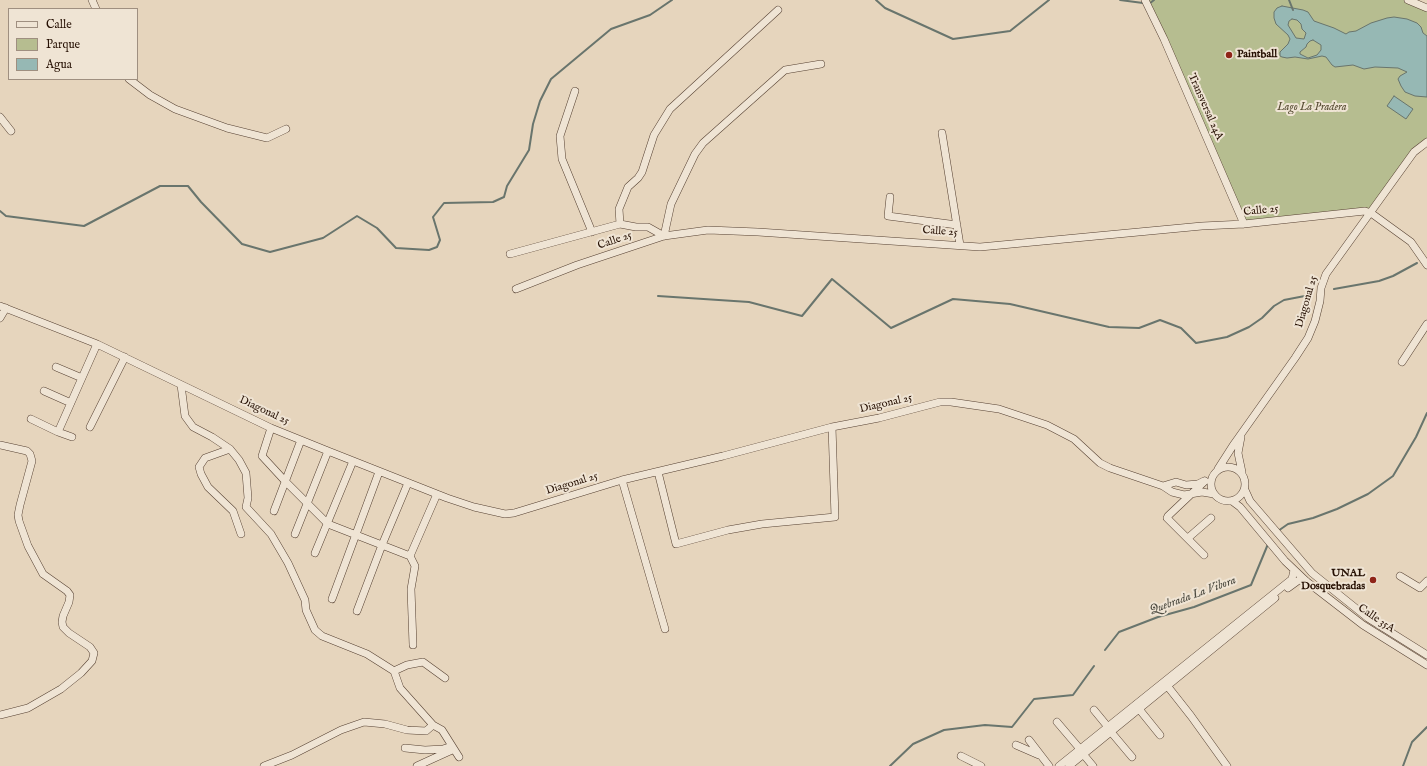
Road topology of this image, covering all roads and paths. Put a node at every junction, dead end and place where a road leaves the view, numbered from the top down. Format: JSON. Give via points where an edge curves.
{"nodes":[{"id":1,"x":1145,"y":0,"type":"edge"},
{"id":2,"x":1408,"y":0,"type":"edge"},
{"id":3,"x":1426,"y":7,"type":"edge"},
{"id":4,"x":778,"y":10,"type":"dead end"},
{"id":5,"x":821,"y":64,"type":"dead end"},
{"id":6,"x":130,"y":80,"type":"edge"},
{"id":7,"x":575,"y":91,"type":"dead end"},
{"id":8,"x":0,"y":117,"type":"edge"},
{"id":9,"x":286,"y":129,"type":"dead end"},
{"id":10,"x":10,"y":131,"type":"dead end"},
{"id":11,"x":942,"y":133,"type":"dead end"},
{"id":12,"x":1427,"y":142,"type":"edge"},
{"id":13,"x":890,"y":197,"type":"dead end"},
{"id":14,"x":1371,"y":213,"type":"junction"},
{"id":15,"x":620,"y":224,"type":"junction"},
{"id":16,"x":1244,"y":224,"type":"junction"},
{"id":17,"x":957,"y":225,"type":"junction"},
{"id":18,"x":592,"y":232,"type":"junction"},
{"id":19,"x":664,"y":236,"type":"junction"},
{"id":20,"x":960,"y":245,"type":"junction"},
{"id":21,"x":510,"y":254,"type":"dead end"},
{"id":22,"x":1427,"y":265,"type":"edge"},
{"id":23,"x":516,"y":289,"type":"dead end"},
{"id":24,"x":3,"y":307,"type":"edge"},
{"id":25,"x":0,"y":318,"type":"edge"},
{"id":26,"x":1427,"y":324,"type":"edge"},
{"id":27,"x":97,"y":344,"type":"junction"},
{"id":28,"x":125,"y":357,"type":"junction"},
{"id":29,"x":1402,"y":362,"type":"dead end"},
{"id":30,"x":56,"y":367,"type":"dead end"},
{"id":31,"x":82,"y":378,"type":"junction"},
{"id":32,"x":181,"y":385,"type":"junction"},
{"id":33,"x":44,"y":392,"type":"dead end"},
{"id":34,"x":71,"y":403,"type":"junction"},
{"id":35,"x":30,"y":419,"type":"dead end"},
{"id":36,"x":90,"y":427,"type":"dead end"},
{"id":37,"x":832,"y":427,"type":"junction"},
{"id":38,"x":271,"y":428,"type":"junction"},
{"id":39,"x":58,"y":432,"type":"junction"},
{"id":40,"x":1241,"y":434,"type":"junction"},
{"id":41,"x":72,"y":437,"type":"dead end"},
{"id":42,"x":301,"y":440,"type":"junction"},
{"id":43,"x":0,"y":445,"type":"edge"},
{"id":44,"x":230,"y":449,"type":"junction"},
{"id":45,"x":328,"y":451,"type":"junction"},
{"id":46,"x":353,"y":461,"type":"junction"},
{"id":47,"x":1216,"y":471,"type":"junction"},
{"id":48,"x":380,"y":472,"type":"junction"},
{"id":49,"x":658,"y":472,"type":"junction"},
{"id":50,"x":1242,"y":472,"type":"junction"},
{"id":51,"x":622,"y":480,"type":"junction"},
{"id":52,"x":285,"y":481,"type":"junction"},
{"id":53,"x":1205,"y":481,"type":"junction"},
{"id":54,"x":408,"y":483,"type":"junction"},
{"id":55,"x":1163,"y":486,"type":"junction"},
{"id":56,"x":1244,"y":490,"type":"junction"},
{"id":57,"x":1194,"y":493,"type":"junction"},
{"id":58,"x":437,"y":494,"type":"junction"},
{"id":59,"x":1214,"y":494,"type":"junction"},
{"id":60,"x":1232,"y":501,"type":"junction"},
{"id":61,"x":307,"y":503,"type":"junction"},
{"id":62,"x":246,"y":507,"type":"junction"},
{"id":63,"x":233,"y":511,"type":"junction"},
{"id":64,"x":274,"y":511,"type":"dead end"},
{"id":65,"x":1211,"y":518,"type":"dead end"},
{"id":66,"x":328,"y":524,"type":"junction"},
{"id":67,"x":241,"y":534,"type":"dead end"},
{"id":68,"x":295,"y":534,"type":"dead end"},
{"id":69,"x":356,"y":535,"type":"junction"},
{"id":70,"x":1188,"y":538,"type":"junction"},
{"id":71,"x":382,"y":545,"type":"junction"},
{"id":72,"x":315,"y":553,"type":"dead end"},
{"id":73,"x":1204,"y":555,"type":"dead end"},
{"id":74,"x":410,"y":556,"type":"junction"},
{"id":75,"x":1294,"y":570,"type":"junction"},
{"id":76,"x":1400,"y":576,"type":"dead end"},
{"id":77,"x":1427,"y":580,"type":"edge"},
{"id":78,"x":1306,"y":581,"type":"junction"},
{"id":79,"x":332,"y":599,"type":"dead end"},
{"id":80,"x":357,"y":611,"type":"dead end"},
{"id":81,"x":665,"y":629,"type":"dead end"},
{"id":82,"x":413,"y":645,"type":"dead end"},
{"id":83,"x":1427,"y":655,"type":"edge"},
{"id":84,"x":1427,"y":665,"type":"edge"},
{"id":85,"x":394,"y":671,"type":"junction"},
{"id":86,"x":445,"y":678,"type":"dead end"},
{"id":87,"x":1166,"y":684,"type":"junction"},
{"id":88,"x":1139,"y":709,"type":"junction"},
{"id":89,"x":1094,"y":710,"type":"dead end"},
{"id":90,"x":0,"y":715,"type":"edge"},
{"id":91,"x":1057,"y":722,"type":"dead end"},
{"id":92,"x":433,"y":725,"type":"junction"},
{"id":93,"x":1109,"y":729,"type":"junction"},
{"id":94,"x":1160,"y":735,"type":"dead end"},
{"id":95,"x":1029,"y":740,"type":"dead end"},
{"id":96,"x":1016,"y":745,"type":"dead end"},
{"id":97,"x":453,"y":747,"type":"junction"},
{"id":98,"x":405,"y":748,"type":"dead end"},
{"id":99,"x":1081,"y":752,"type":"junction"},
{"id":100,"x":961,"y":756,"type":"dead end"},
{"id":101,"x":1041,"y":756,"type":"junction"},
{"id":102,"x":459,"y":757,"type":"dead end"},
{"id":103,"x":1132,"y":757,"type":"dead end"},
{"id":104,"x":264,"y":766,"type":"edge"},
{"id":105,"x":417,"y":766,"type":"edge"},
{"id":106,"x":981,"y":766,"type":"edge"},
{"id":107,"x":1049,"y":766,"type":"edge"},
{"id":108,"x":1059,"y":766,"type":"edge"},
{"id":109,"x":1069,"y":766,"type":"edge"},
{"id":110,"x":1092,"y":766,"type":"edge"},
{"id":111,"x":1227,"y":766,"type":"edge"}],
"edges":[{"from":1,"to":16,"type":"street","name":"Transversal 24A"},
{"from":2,"to":3,"type":"street"},
{"from":4,"to":15,"type":"street","via":[[670,109],[654,135],[642,172],[628,187],[619,209]]},
{"from":5,"to":19,"type":"street","via":[[785,70],[703,143],[671,204]]},
{"from":6,"to":9,"type":"street","via":[[174,109],[226,128],[267,138]]},
{"from":7,"to":18,"type":"street","via":[[560,136],[562,159]]},
{"from":8,"to":10,"type":"street"},
{"from":11,"to":17,"type":"street"},
{"from":12,"to":14,"type":"street","name":"Diagonal 25","via":[[1414,152]]},
{"from":13,"to":17,"type":"street","via":[[888,216]]},
{"from":14,"to":16,"type":"street","name":"Calle 25","via":[[1365,211]]},
{"from":14,"to":22,"type":"street","via":[[1411,242]]},
{"from":14,"to":40,"type":"street","name":"Diagonal 25","via":[[1326,274],[1315,321],[1308,338]]},
{"from":15,"to":18,"type":"street"},
{"from":15,"to":19,"type":"street","via":[[648,227]]},
{"from":16,"to":20,"type":"street","name":"Calle 25","via":[[980,247]]},
{"from":17,"to":20,"type":"street"},
{"from":18,"to":21,"type":"street"},
{"from":19,"to":20,"type":"street","name":"Calle 25","via":[[716,230]]},
{"from":19,"to":23,"type":"street","name":"Calle 25","via":[[577,265]]},
{"from":24,"to":25,"type":"street"},
{"from":24,"to":27,"type":"street","name":"Diagonal 25"},
{"from":26,"to":29,"type":"street"},
{"from":27,"to":28,"type":"street","name":"Diagonal 25"},
{"from":27,"to":31,"type":"street"},
{"from":28,"to":32,"type":"street","name":"Diagonal 25"},
{"from":28,"to":36,"type":"street"},
{"from":30,"to":31,"type":"street"},
{"from":31,"to":34,"type":"street"},
{"from":32,"to":38,"type":"street","name":"Diagonal 25"},
{"from":32,"to":44,"type":"street","via":[[185,416],[193,427]]},
{"from":33,"to":34,"type":"street"},
{"from":34,"to":39,"type":"street"},
{"from":35,"to":39,"type":"street"},
{"from":37,"to":49,"type":"street","name":"Diagonal 25"},
{"from":37,"to":49,"type":"street","via":[[835,517],[762,524],[676,544]]},
{"from":37,"to":55,"type":"street","name":"Diagonal 25","via":[[940,402],[999,409],[1047,425],[1074,439],[1100,463],[1110,468]]},
{"from":38,"to":42,"type":"street","name":"Diagonal 25"},
{"from":38,"to":52,"type":"street","via":[[262,456]]},
{"from":39,"to":41,"type":"street"},
{"from":40,"to":47,"type":"street","name":"Diagonal 25"},
{"from":40,"to":50,"type":"street","name":"Diagonal 25","via":[[1238,453]]},
{"from":42,"to":45,"type":"street","name":"Diagonal 25"},
{"from":42,"to":52,"type":"street"},
{"from":43,"to":90,"type":"street","via":[[27,451],[30,454],[32,461],[20,505],[19,521],[28,546],[43,574],[70,596],[63,616],[63,627],[90,647],[94,653],[92,661],[61,689],[28,708]]},
{"from":44,"to":62,"type":"street","via":[[246,473]]},
{"from":44,"to":63,"type":"street","via":[[205,458],[199,467],[208,487]]},
{"from":45,"to":46,"type":"street","name":"Diagonal 25"},
{"from":45,"to":61,"type":"street"},
{"from":46,"to":48,"type":"street","name":"Diagonal 25"},
{"from":46,"to":66,"type":"street"},
{"from":47,"to":50,"type":"street","via":[[1223,467],[1233,467]]},
{"from":47,"to":53,"type":"street","name":"Diagonal 25"},
{"from":47,"to":59,"type":"street","via":[[1211,483]]},
{"from":48,"to":54,"type":"street","name":"Diagonal 25"},
{"from":48,"to":69,"type":"street"},
{"from":49,"to":51,"type":"street","name":"Diagonal 25"},
{"from":50,"to":56,"type":"street","via":[[1246,481]]},
{"from":51,"to":58,"type":"street","name":"Diagonal 25","via":[[505,514],[474,507]]},
{"from":51,"to":81,"type":"street"},
{"from":52,"to":61,"type":"street"},
{"from":52,"to":64,"type":"street"},
{"from":53,"to":55,"type":"street","name":"Diagonal 25","via":[[1186,485],[1176,482]]},
{"from":53,"to":57,"type":"street"},
{"from":54,"to":58,"type":"street","name":"Diagonal 25"},
{"from":54,"to":71,"type":"street"},
{"from":55,"to":57,"type":"street","name":"Diagonal 25","via":[[1184,495]]},
{"from":56,"to":60,"type":"street","via":[[1242,495]]},
{"from":56,"to":83,"type":"street","name":"Calle 35A","via":[[1250,501],[1294,554],[1322,582],[1368,618]]},
{"from":57,"to":59,"type":"street","name":"Diagonal 25"},
{"from":57,"to":70,"type":"street","via":[[1167,518]]},
{"from":58,"to":74,"type":"street"},
{"from":59,"to":60,"type":"street","via":[[1222,500]]},
{"from":60,"to":75,"type":"street","name":"Calle 35A"},
{"from":61,"to":66,"type":"street"},
{"from":61,"to":68,"type":"street"},
{"from":62,"to":63,"type":"street"},
{"from":62,"to":85,"type":"street","via":[[270,534],[288,563],[316,630],[322,636],[367,654]]},
{"from":63,"to":67,"type":"street"},
{"from":65,"to":70,"type":"street"},
{"from":66,"to":69,"type":"street"},
{"from":66,"to":72,"type":"street"},
{"from":69,"to":71,"type":"street"},
{"from":69,"to":79,"type":"street"},
{"from":70,"to":73,"type":"street"},
{"from":71,"to":74,"type":"street"},
{"from":71,"to":80,"type":"street"},
{"from":74,"to":82,"type":"street","via":[[415,566],[411,589]]},
{"from":75,"to":78,"type":"street","name":"Calle 35A"},
{"from":75,"to":87,"type":"street","via":[[1292,579]]},
{"from":76,"to":77,"type":"street","via":[[1420,588]]},
{"from":78,"to":84,"type":"street","name":"Calle 35A","via":[[1363,625]]},
{"from":78,"to":87,"type":"street","via":[[1295,582]]},
{"from":85,"to":86,"type":"street","via":[[407,664],[423,662]]},
{"from":85,"to":92,"type":"street","via":[[400,688]]},
{"from":87,"to":88,"type":"street"},
{"from":87,"to":93,"type":"street"},
{"from":87,"to":111,"type":"street"},
{"from":88,"to":93,"type":"street"},
{"from":88,"to":94,"type":"street"},
{"from":89,"to":93,"type":"street"},
{"from":91,"to":99,"type":"street"},
{"from":92,"to":97,"type":"street","via":[[442,730]]},
{"from":92,"to":104,"type":"street","via":[[426,731],[420,731],[364,722]]},
{"from":93,"to":99,"type":"street"},
{"from":93,"to":103,"type":"street"},
{"from":95,"to":101,"type":"street"},
{"from":96,"to":101,"type":"street"},
{"from":97,"to":98,"type":"street","via":[[425,750]]},
{"from":97,"to":102,"type":"street"},
{"from":97,"to":105,"type":"street"},
{"from":99,"to":108,"type":"street"},
{"from":99,"to":109,"type":"street"},
{"from":99,"to":110,"type":"street"},
{"from":100,"to":106,"type":"street"},
{"from":101,"to":107,"type":"street"}]}
